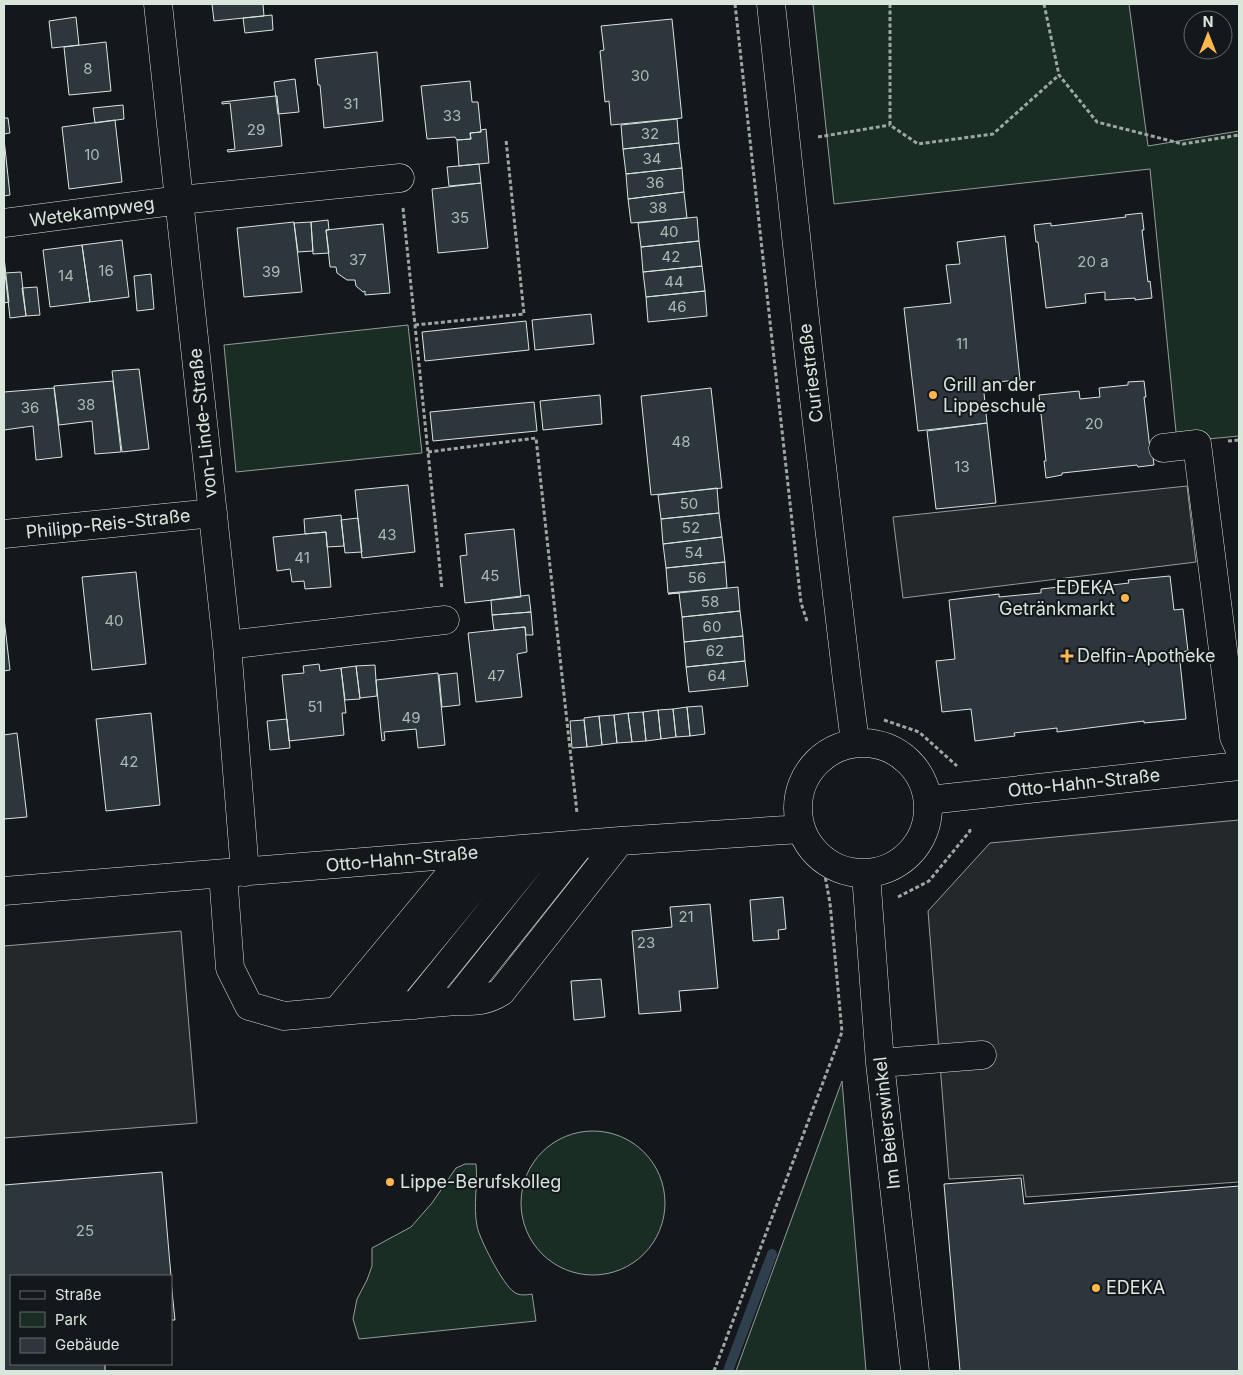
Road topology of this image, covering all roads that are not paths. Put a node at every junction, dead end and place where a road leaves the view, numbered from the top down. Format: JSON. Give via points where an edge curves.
{"nodes":[{"id":1,"x":158,"y":4,"type":"edge"},
{"id":2,"x":771,"y":4,"type":"edge"},
{"id":3,"x":400,"y":178,"type":"road end"},
{"id":4,"x":180,"y":200,"type":"junction"},
{"id":5,"x":4,"y":223,"type":"edge"},
{"id":6,"x":1163,"y":448,"type":"dead end"},
{"id":7,"x":213,"y":513,"type":"junction"},
{"id":8,"x":4,"y":534,"type":"edge"},
{"id":9,"x":445,"y":620,"type":"road end"},
{"id":10,"x":227,"y":645,"type":"junction"},
{"id":11,"x":856,"y":742,"type":"junction"},
{"id":12,"x":1239,"y":748,"type":"edge"},
{"id":13,"x":1239,"y":766,"type":"edge"},
{"id":14,"x":929,"y":800,"type":"junction"},
{"id":15,"x":801,"y":829,"type":"junction"},
{"id":16,"x":620,"y":841,"type":"junction"},
{"id":17,"x":580,"y":845,"type":"junction"},
{"id":18,"x":542,"y":848,"type":"junction"},
{"id":19,"x":504,"y":851,"type":"junction"},
{"id":20,"x":467,"y":854,"type":"junction"},
{"id":21,"x":234,"y":873,"type":"junction"},
{"id":22,"x":866,"y":874,"type":"junction"},
{"id":23,"x":4,"y":892,"type":"edge"},
{"id":24,"x":456,"y":1001,"type":"junction"},
{"id":25,"x":415,"y":1005,"type":"junction"},
{"id":26,"x":375,"y":1008,"type":"junction"},
{"id":27,"x":337,"y":1011,"type":"junction"},
{"id":28,"x":982,"y":1055,"type":"dead end"},
{"id":29,"x":880,"y":1064,"type":"junction"},
{"id":30,"x":915,"y":1371,"type":"edge"}],
"edges":[{"from":1,"to":4,"type":"street","name":"von-Linde-Straße"},
{"from":2,"to":11,"type":"street","name":"Curiestraße","via":[[847,687]]},
{"from":3,"to":4,"type":"street"},
{"from":4,"to":5,"type":"street","name":"Wetekampweg"},
{"from":4,"to":7,"type":"street","name":"von-Linde-Straße"},
{"from":6,"to":12,"type":"street","via":[[1198,444],[1234,737]]},
{"from":7,"to":8,"type":"street","name":"Philipp-Reis-Straße"},
{"from":7,"to":10,"type":"street","name":"von-Linde-Straße"},
{"from":9,"to":10,"type":"street"},
{"from":10,"to":21,"type":"street","name":"von-Linde-Straße"},
{"from":11,"to":14,"type":"street","via":[[876,743],[895,750],[912,763],[923,780]]},
{"from":11,"to":15,"type":"street","via":[[836,747],[807,772],[797,810]]},
{"from":13,"to":14,"type":"street","name":"Otto-Hahn-Straße"},
{"from":14,"to":22,"type":"street","via":[[928,820],[921,840],[908,856],[891,867]]},
{"from":15,"to":16,"type":"street","name":"Otto-Hahn-Straße"},
{"from":15,"to":22,"type":"street","via":[[809,845],[822,859],[837,868]]},
{"from":16,"to":17,"type":"street","name":"Otto-Hahn-Straße"},
{"from":16,"to":24,"type":"street","via":[[501,992],[481,1001]]},
{"from":17,"to":18,"type":"street","name":"Otto-Hahn-Straße"},
{"from":17,"to":24,"type":"street"},
{"from":18,"to":19,"type":"street","name":"Otto-Hahn-Straße"},
{"from":18,"to":25,"type":"street"},
{"from":19,"to":20,"type":"street","name":"Otto-Hahn-Straße"},
{"from":19,"to":26,"type":"street"},
{"from":20,"to":21,"type":"street","name":"Otto-Hahn-Straße"},
{"from":20,"to":27,"type":"street"},
{"from":21,"to":23,"type":"street","name":"Otto-Hahn-Straße"},
{"from":21,"to":27,"type":"street","name":"von-Linde-Straße","via":[[230,968],[249,1006],[284,1016]]},
{"from":22,"to":29,"type":"street","name":"Im Beierswinkel"},
{"from":24,"to":25,"type":"street"},
{"from":25,"to":26,"type":"street"},
{"from":26,"to":27,"type":"street"},
{"from":28,"to":29,"type":"street"},
{"from":29,"to":30,"type":"street","name":"Im Beierswinkel"}]}
